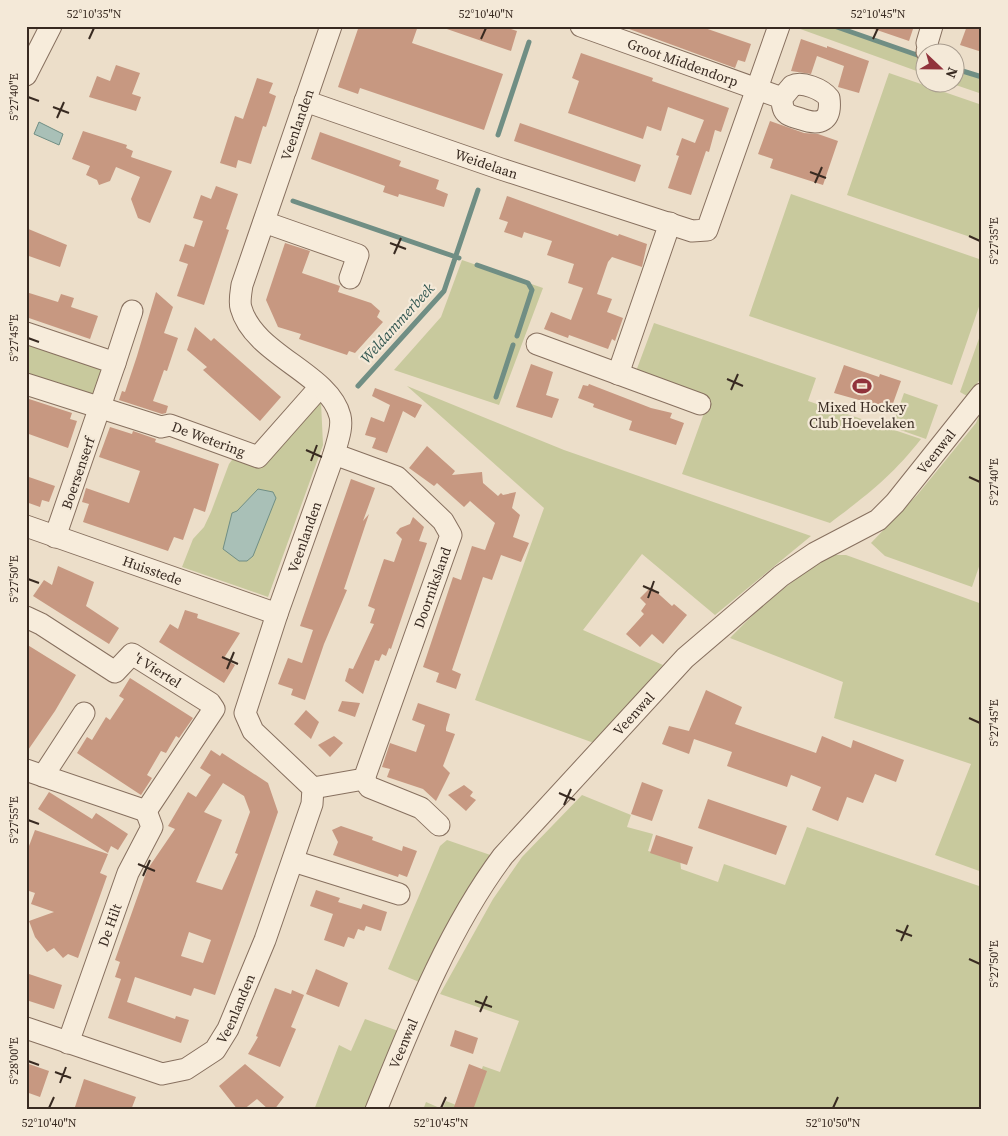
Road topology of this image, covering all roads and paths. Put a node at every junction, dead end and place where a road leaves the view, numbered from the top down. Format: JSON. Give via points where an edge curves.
{"nodes":[{"id":1,"x":51,"y":26,"type":"edge"},
{"id":2,"x":331,"y":26,"type":"edge"},
{"id":3,"x":581,"y":26,"type":"edge"},
{"id":4,"x":779,"y":26,"type":"edge"},
{"id":5,"x":932,"y":26,"type":"edge"},
{"id":6,"x":927,"y":42,"type":"edge"},
{"id":7,"x":26,"y":75,"type":"edge"},
{"id":8,"x":756,"y":87,"type":"junction"},
{"id":9,"x":782,"y":98,"type":"dead end"},
{"id":10,"x":306,"y":102,"type":"junction"},
{"id":11,"x":264,"y":222,"type":"junction"},
{"id":12,"x":670,"y":223,"type":"junction"},
{"id":13,"x":350,"y":278,"type":"dead end"},
{"id":14,"x":132,"y":311,"type":"dead end"},
{"id":15,"x":26,"y":333,"type":"edge"},
{"id":16,"x":537,"y":344,"type":"dead end"},
{"id":17,"x":115,"y":363,"type":"junction"},
{"id":18,"x":618,"y":374,"type":"junction"},
{"id":19,"x":26,"y":384,"type":"edge"},
{"id":20,"x":320,"y":388,"type":"junction"},
{"id":21,"x":982,"y":394,"type":"edge"},
{"id":22,"x":700,"y":404,"type":"dead end"},
{"id":23,"x":100,"y":408,"type":"junction"},
{"id":24,"x":334,"y":454,"type":"junction"},
{"id":25,"x":26,"y":526,"type":"edge"},
{"id":26,"x":55,"y":537,"type":"junction"},
{"id":27,"x":277,"y":614,"type":"junction"},
{"id":28,"x":26,"y":617,"type":"edge"},
{"id":29,"x":214,"y":709,"type":"junction"},
{"id":30,"x":84,"y":713,"type":"dead end"},
{"id":31,"x":245,"y":713,"type":"junction"},
{"id":32,"x":33,"y":776,"type":"edge"},
{"id":33,"x":364,"y":779,"type":"junction"},
{"id":34,"x":314,"y":788,"type":"junction"},
{"id":35,"x":146,"y":811,"type":"junction"},
{"id":36,"x":439,"y":825,"type":"dead end"},
{"id":37,"x":294,"y":861,"type":"junction"},
{"id":38,"x":399,"y":894,"type":"dead end"},
{"id":39,"x":26,"y":1028,"type":"edge"},
{"id":40,"x":68,"y":1043,"type":"junction"},
{"id":41,"x":376,"y":1110,"type":"edge"}],
"edges":[{"from":1,"to":7,"type":"street"},
{"from":2,"to":10,"type":"street","name":"Veenlanden"},
{"from":3,"to":8,"type":"street","name":"Groot Middendorp"},
{"from":4,"to":8,"type":"street","name":"Weidelaan"},
{"from":5,"to":6,"type":"street"},
{"from":8,"to":9,"type":"street"},
{"from":8,"to":12,"type":"street","name":"Weidelaan","via":[[707,230],[692,231]]},
{"from":10,"to":11,"type":"street","name":"Veenlanden"},
{"from":10,"to":12,"type":"street","name":"Weidelaan"},
{"from":11,"to":13,"type":"street","via":[[358,255]]},
{"from":11,"to":20,"type":"street","name":"Veenlanden","via":[[242,286],[241,308],[253,333]]},
{"from":12,"to":18,"type":"street"},
{"from":14,"to":17,"type":"street","name":"Boersenserf"},
{"from":15,"to":17,"type":"street"},
{"from":16,"to":18,"type":"street"},
{"from":17,"to":23,"type":"street","name":"Boersenserf"},
{"from":18,"to":22,"type":"street"},
{"from":19,"to":23,"type":"street"},
{"from":20,"to":23,"type":"street","name":"De Wetering","via":[[258,456],[170,426],[161,427]]},
{"from":20,"to":24,"type":"street","name":"Veenlanden","via":[[334,401],[341,418]]},
{"from":21,"to":41,"type":"street","name":"Veenwal","via":[[878,520],[814,553],[781,576],[685,658],[503,856],[425,989]]},
{"from":23,"to":26,"type":"street","name":"Boersenserf"},
{"from":24,"to":27,"type":"street","name":"Veenlanden"},
{"from":24,"to":33,"type":"street","name":"Doorniksland","via":[[397,476],[451,534]]},
{"from":25,"to":26,"type":"street","name":"Huisstede"},
{"from":26,"to":27,"type":"street","name":"Huisstede"},
{"from":27,"to":31,"type":"street","name":"Veenlanden"},
{"from":28,"to":29,"type":"street","name":"'t Viertel","via":[[115,672],[132,654],[210,703]]},
{"from":29,"to":31,"type":"street","via":[[226,708]]},
{"from":29,"to":35,"type":"street"},
{"from":30,"to":32,"type":"street"},
{"from":31,"to":34,"type":"street","via":[[253,731]]},
{"from":32,"to":35,"type":"street"},
{"from":33,"to":34,"type":"street"},
{"from":33,"to":36,"type":"street","via":[[369,787],[420,808]]},
{"from":34,"to":37,"type":"street","name":"Veenlanden"},
{"from":35,"to":40,"type":"street","name":"De Hilt","via":[[152,827],[128,873]]},
{"from":37,"to":38,"type":"street"},
{"from":37,"to":40,"type":"street","name":"Veenlanden","via":[[228,1029],[215,1050],[186,1069],[162,1074]]},
{"from":39,"to":40,"type":"street","name":"Veenlanden"}]}
